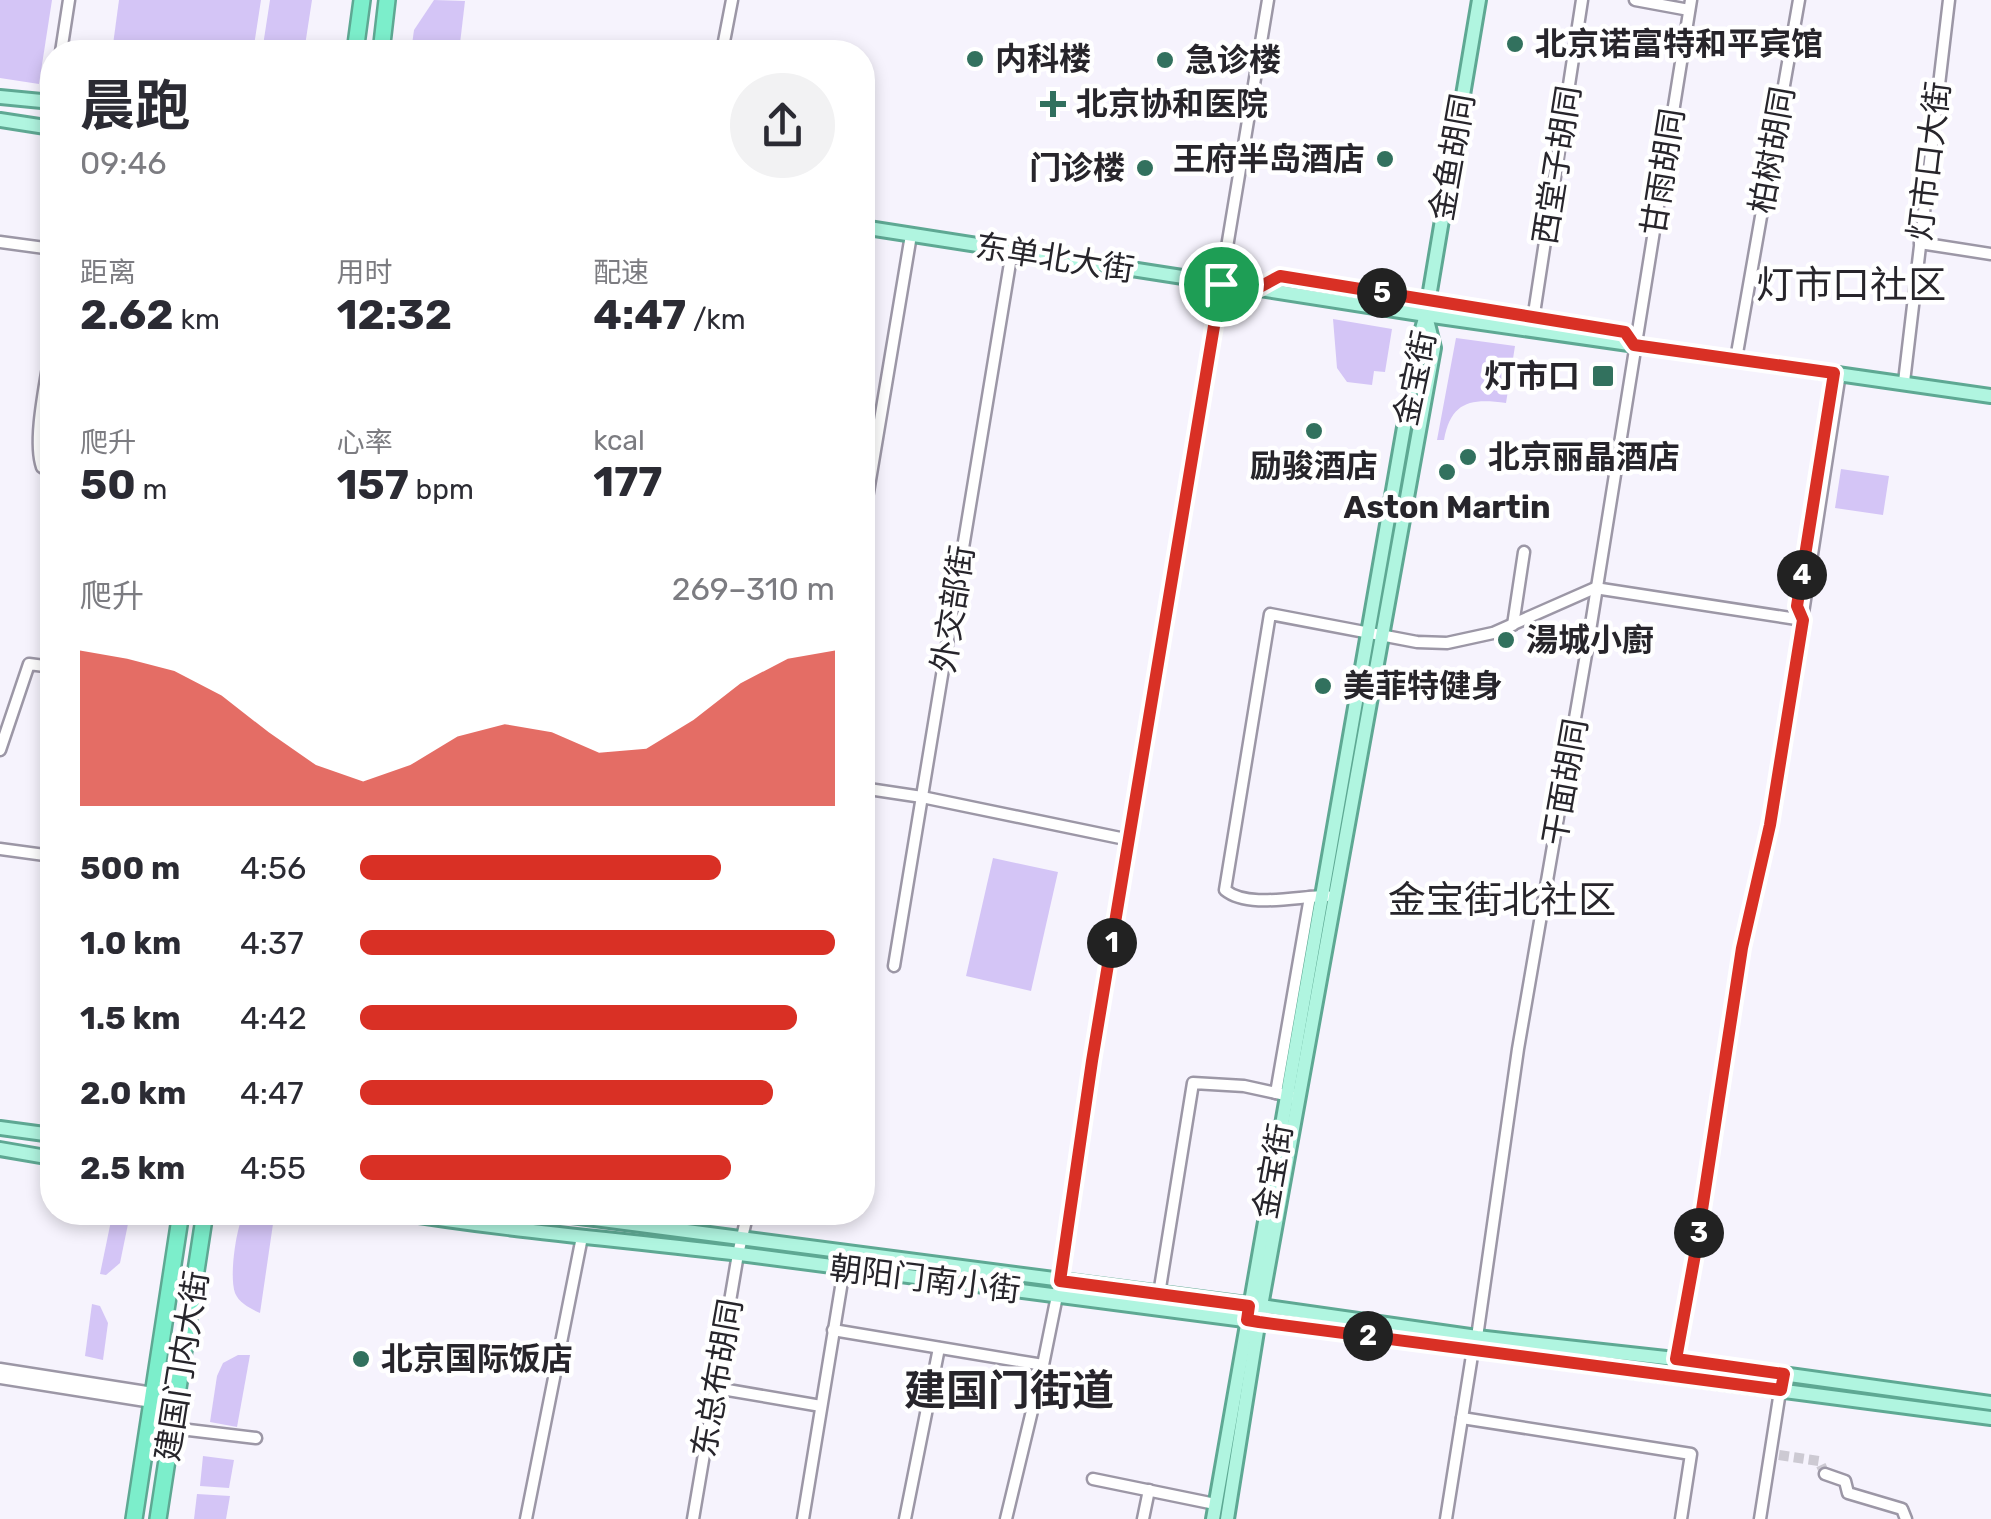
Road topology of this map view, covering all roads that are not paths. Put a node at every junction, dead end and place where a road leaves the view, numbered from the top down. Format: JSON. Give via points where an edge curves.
{"nodes":[{"id":1,"x":69,"y":0,"type":"edge"},
{"id":2,"x":362,"y":0,"type":"edge"},
{"id":3,"x":388,"y":0,"type":"edge"},
{"id":4,"x":732,"y":0,"type":"edge"},
{"id":5,"x":1268,"y":0,"type":"edge"},
{"id":6,"x":1479,"y":0,"type":"edge"},
{"id":7,"x":1582,"y":0,"type":"edge"},
{"id":8,"x":1635,"y":0,"type":"edge"},
{"id":9,"x":1798,"y":0,"type":"edge"},
{"id":10,"x":1949,"y":0,"type":"edge"},
{"id":11,"x":1690,"y":5,"type":"edge"},
{"id":12,"x":63,"y":40,"type":"edge"},
{"id":13,"x":357,"y":40,"type":"edge"},
{"id":14,"x":382,"y":40,"type":"edge"},
{"id":15,"x":724,"y":40,"type":"edge"},
{"id":16,"x":0,"y":96,"type":"edge"},
{"id":17,"x":40,"y":101,"type":"edge"},
{"id":18,"x":0,"y":120,"type":"edge"},
{"id":19,"x":40,"y":126,"type":"edge"},
{"id":20,"x":875,"y":230,"type":"edge"},
{"id":21,"x":911,"y":235,"type":"junction"},
{"id":22,"x":0,"y":242,"type":"edge"},
{"id":23,"x":1920,"y":243,"type":"junction"},
{"id":24,"x":40,"y":247,"type":"edge"},
{"id":25,"x":1012,"y":251,"type":"junction"},
{"id":26,"x":1991,"y":254,"type":"edge"},
{"id":27,"x":1221,"y":284,"type":"junction"},
{"id":28,"x":1427,"y":308,"type":"junction"},
{"id":29,"x":1532,"y":323,"type":"junction"},
{"id":30,"x":1634,"y":345,"type":"junction"},
{"id":31,"x":1736,"y":359,"type":"junction"},
{"id":32,"x":1837,"y":373,"type":"junction"},
{"id":33,"x":1904,"y":382,"type":"junction"},
{"id":34,"x":1991,"y":396,"type":"edge"},
{"id":35,"x":40,"y":420,"type":"edge"},
{"id":36,"x":875,"y":450,"type":"edge"},
{"id":37,"x":40,"y":462,"type":"edge"},
{"id":38,"x":1524,"y":552,"type":"dead end"},
{"id":39,"x":1595,"y":588,"type":"junction"},
{"id":40,"x":1803,"y":620,"type":"junction"},
{"id":41,"x":1513,"y":624,"type":"junction"},
{"id":42,"x":1374,"y":634,"type":"junction"},
{"id":43,"x":40,"y":666,"type":"edge"},
{"id":44,"x":0,"y":750,"type":"edge"},
{"id":45,"x":875,"y":790,"type":"edge"},
{"id":46,"x":922,"y":797,"type":"junction"},
{"id":47,"x":1130,"y":840,"type":"junction"},
{"id":48,"x":0,"y":849,"type":"edge"},
{"id":49,"x":40,"y":854,"type":"edge"},
{"id":50,"x":1322,"y":896,"type":"junction"},
{"id":51,"x":894,"y":966,"type":"dead end"},
{"id":52,"x":1287,"y":1096,"type":"junction"},
{"id":53,"x":0,"y":1128,"type":"edge"},
{"id":54,"x":40,"y":1133,"type":"edge"},
{"id":55,"x":0,"y":1149,"type":"edge"},
{"id":56,"x":40,"y":1156,"type":"edge"},
{"id":57,"x":179,"y":1225,"type":"edge"},
{"id":58,"x":203,"y":1225,"type":"edge"},
{"id":59,"x":504,"y":1225,"type":"edge"},
{"id":60,"x":647,"y":1225,"type":"edge"},
{"id":61,"x":746,"y":1225,"type":"edge"},
{"id":62,"x":582,"y":1237,"type":"junction"},
{"id":63,"x":744,"y":1237,"type":"junction"},
{"id":64,"x":738,"y":1254,"type":"junction"},
{"id":65,"x":844,"y":1269,"type":"junction"},
{"id":66,"x":1058,"y":1288,"type":"junction"},
{"id":67,"x":1159,"y":1294,"type":"junction"},
{"id":68,"x":1254,"y":1314,"type":"junction"},
{"id":69,"x":833,"y":1330,"type":"junction"},
{"id":70,"x":1475,"y":1343,"type":"junction"},
{"id":71,"x":939,"y":1348,"type":"junction"},
{"id":72,"x":1676,"y":1359,"type":"junction"},
{"id":73,"x":1043,"y":1365,"type":"junction"},
{"id":74,"x":0,"y":1369,"type":"edge"},
{"id":75,"x":1784,"y":1374,"type":"junction"},
{"id":76,"x":0,"y":1378,"type":"edge"},
{"id":77,"x":716,"y":1388,"type":"junction"},
{"id":78,"x":1781,"y":1390,"type":"junction"},
{"id":79,"x":153,"y":1398,"type":"junction"},
{"id":80,"x":1991,"y":1403,"type":"edge"},
{"id":81,"x":821,"y":1406,"type":"junction"},
{"id":82,"x":1462,"y":1418,"type":"junction"},
{"id":83,"x":1991,"y":1418,"type":"edge"},
{"id":84,"x":172,"y":1428,"type":"junction"},
{"id":85,"x":256,"y":1438,"type":"dead end"},
{"id":86,"x":1824,"y":1474,"type":"tunnel mouth"},
{"id":87,"x":1093,"y":1480,"type":"dead end"},
{"id":88,"x":1148,"y":1490,"type":"junction"},
{"id":89,"x":1216,"y":1504,"type":"junction"},
{"id":90,"x":134,"y":1519,"type":"edge"},
{"id":91,"x":158,"y":1519,"type":"edge"},
{"id":92,"x":526,"y":1519,"type":"edge"},
{"id":93,"x":693,"y":1519,"type":"edge"},
{"id":94,"x":806,"y":1519,"type":"edge"},
{"id":95,"x":905,"y":1519,"type":"edge"},
{"id":96,"x":1006,"y":1519,"type":"edge"},
{"id":97,"x":1143,"y":1519,"type":"edge"},
{"id":98,"x":1213,"y":1519,"type":"edge"},
{"id":99,"x":1226,"y":1519,"type":"edge"},
{"id":100,"x":1446,"y":1519,"type":"edge"},
{"id":101,"x":1681,"y":1519,"type":"edge"},
{"id":102,"x":1760,"y":1519,"type":"edge"},
{"id":103,"x":1906,"y":1519,"type":"edge"}],
"edges":[{"from":1,"to":12,"type":"street"},
{"from":2,"to":13,"type":"highway"},
{"from":3,"to":14,"type":"highway"},
{"from":4,"to":15,"type":"street"},
{"from":5,"to":27,"type":"street"},
{"from":6,"to":28,"type":"main road","name":"金鱼胡同"},
{"from":7,"to":29,"type":"street","name":"西堂子胡同"},
{"from":8,"to":11,"type":"street"},
{"from":9,"to":31,"type":"street","name":"柏树胡同"},
{"from":10,"to":23,"type":"street","name":"灯市口大街"},
{"from":11,"to":30,"type":"street","name":"甘雨胡同"},
{"from":16,"to":17,"type":"main road"},
{"from":18,"to":19,"type":"main road"},
{"from":20,"to":21,"type":"main road","name":"东单北大街"},
{"from":21,"to":25,"type":"main road","name":"东单北大街"},
{"from":21,"to":36,"type":"street"},
{"from":22,"to":24,"type":"street"},
{"from":23,"to":26,"type":"street"},
{"from":23,"to":33,"type":"street","name":"灯市口大街"},
{"from":25,"to":27,"type":"main road","name":"东单北大街"},
{"from":25,"to":46,"type":"street","name":"外交部街"},
{"from":27,"to":28,"type":"main road","name":"东单北大街"},
{"from":27,"to":47,"type":"street"},
{"from":28,"to":29,"type":"main road","name":"东单北大街"},
{"from":28,"to":42,"type":"main road","name":"金宝街","via":[[1434,348]]},
{"from":29,"to":30,"type":"main road","name":"东单北大街"},
{"from":30,"to":31,"type":"main road","name":"东单北大街"},
{"from":30,"to":39,"type":"street","name":"干面胡同"},
{"from":31,"to":32,"type":"main road","name":"东单北大街"},
{"from":32,"to":33,"type":"main road","name":"东单北大街"},
{"from":32,"to":40,"type":"street","via":[[1797,606]]},
{"from":33,"to":34,"type":"main road","name":"东单北大街"},
{"from":35,"to":37,"type":"street"},
{"from":38,"to":41,"type":"street"},
{"from":39,"to":40,"type":"street"},
{"from":39,"to":41,"type":"street"},
{"from":39,"to":70,"type":"street","name":"干面胡同"},
{"from":40,"to":72,"type":"street"},
{"from":41,"to":42,"type":"street","via":[[1447,643]]},
{"from":42,"to":50,"type":"main road","name":"金宝街"},
{"from":42,"to":50,"type":"street","via":[[1270,614],[1225,890],[1269,900]]},
{"from":43,"to":44,"type":"street","via":[[29,664]]},
{"from":45,"to":46,"type":"street"},
{"from":46,"to":47,"type":"street"},
{"from":46,"to":51,"type":"street","name":"外交部街"},
{"from":47,"to":66,"type":"street"},
{"from":48,"to":49,"type":"street"},
{"from":50,"to":52,"type":"main road","name":"金宝街"},
{"from":50,"to":52,"type":"street"},
{"from":52,"to":67,"type":"street","via":[[1193,1083]]},
{"from":52,"to":68,"type":"main road","name":"金宝街"},
{"from":53,"to":54,"type":"main road"},
{"from":55,"to":56,"type":"main road"},
{"from":57,"to":79,"type":"highway","name":"建国门内大街"},
{"from":58,"to":84,"type":"highway","name":"建国门内大街"},
{"from":59,"to":62,"type":"main road","name":"朝阳门南小街"},
{"from":60,"to":63,"type":"main road","name":"朝阳门南小街"},
{"from":61,"to":63,"type":"street","name":"东总布胡同"},
{"from":62,"to":64,"type":"main road","name":"朝阳门南小街"},
{"from":62,"to":92,"type":"street"},
{"from":63,"to":64,"type":"street","name":"东总布胡同"},
{"from":63,"to":66,"type":"main road","name":"朝阳门南小街"},
{"from":64,"to":65,"type":"main road","name":"朝阳门南小街"},
{"from":64,"to":77,"type":"street","name":"东总布胡同"},
{"from":65,"to":66,"type":"main road","name":"朝阳门南小街"},
{"from":65,"to":69,"type":"street"},
{"from":66,"to":67,"type":"main road","name":"朝阳门南小街"},
{"from":66,"to":68,"type":"main road","name":"朝阳门南小街"},
{"from":66,"to":73,"type":"street"},
{"from":67,"to":68,"type":"main road","name":"朝阳门南小街"},
{"from":68,"to":70,"type":"main road","name":"朝阳门南小街"},
{"from":68,"to":89,"type":"main road","name":"金宝街"},
{"from":68,"to":99,"type":"main road","name":"金宝街"},
{"from":69,"to":71,"type":"street"},
{"from":69,"to":81,"type":"street"},
{"from":70,"to":72,"type":"main road","name":"朝阳门南小街"},
{"from":70,"to":78,"type":"main road","name":"朝阳门南小街"},
{"from":70,"to":82,"type":"street","name":"干面胡同"},
{"from":71,"to":73,"type":"street"},
{"from":71,"to":95,"type":"street"},
{"from":72,"to":75,"type":"main road","name":"朝阳门南小街"},
{"from":73,"to":96,"type":"street"},
{"from":74,"to":79,"type":"street"},
{"from":75,"to":78,"type":"street"},
{"from":75,"to":80,"type":"main road","name":"朝阳门南小街"},
{"from":76,"to":79,"type":"street"},
{"from":77,"to":81,"type":"street"},
{"from":77,"to":93,"type":"street","name":"东总布胡同"},
{"from":78,"to":83,"type":"main road","name":"朝阳门南小街"},
{"from":78,"to":102,"type":"street"},
{"from":79,"to":90,"type":"highway","name":"建国门内大街"},
{"from":81,"to":94,"type":"street"},
{"from":82,"to":100,"type":"street","name":"干面胡同"},
{"from":82,"to":101,"type":"street","via":[[1692,1454]]},
{"from":84,"to":85,"type":"street"},
{"from":84,"to":91,"type":"highway","name":"建国门内大街"},
{"from":86,"to":103,"type":"street","via":[[1845,1481],[1848,1493],[1902,1509]]},
{"from":87,"to":88,"type":"street"},
{"from":88,"to":89,"type":"street"},
{"from":88,"to":97,"type":"street"},
{"from":89,"to":98,"type":"main road","name":"金宝街"}]}
